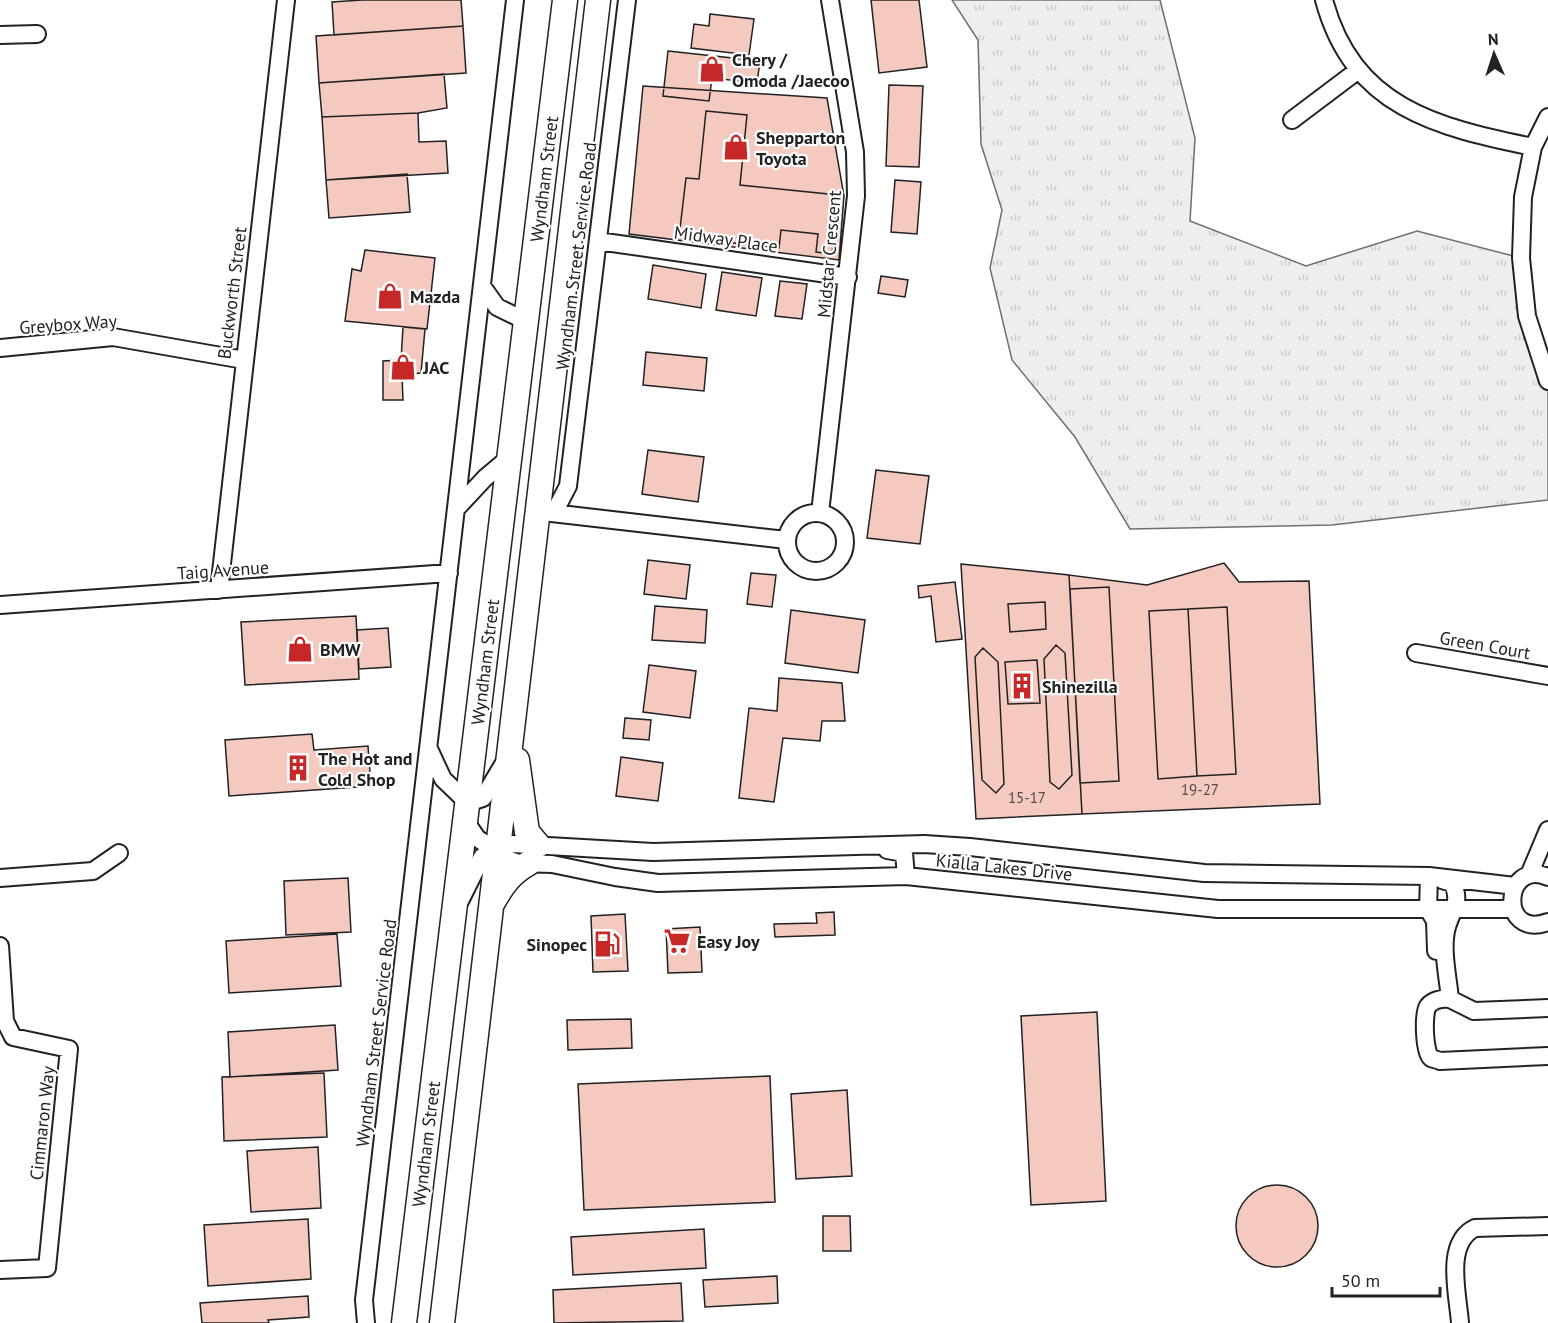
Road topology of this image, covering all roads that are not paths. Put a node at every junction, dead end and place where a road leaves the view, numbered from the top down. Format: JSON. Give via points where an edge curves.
{"nodes":[{"id":1,"x":286,"y":0,"type":"edge"},
{"id":2,"x":515,"y":0,"type":"edge"},
{"id":3,"x":565,"y":0,"type":"edge"},
{"id":4,"x":598,"y":0,"type":"edge"},
{"id":5,"x":627,"y":0,"type":"edge"},
{"id":6,"x":830,"y":0,"type":"edge"},
{"id":7,"x":1324,"y":0,"type":"edge"},
{"id":8,"x":37,"y":34,"type":"dead end"},
{"id":9,"x":0,"y":36,"type":"edge"},
{"id":10,"x":1357,"y":71,"type":"junction"},
{"id":11,"x":1548,"y":117,"type":"edge"},
{"id":12,"x":1292,"y":120,"type":"dead end"},
{"id":13,"x":1533,"y":147,"type":"junction"},
{"id":14,"x":598,"y":241,"type":"junction"},
{"id":15,"x":848,"y":277,"type":"junction"},
{"id":16,"x":482,"y":286,"type":"junction"},
{"id":17,"x":560,"y":316,"type":"junction"},
{"id":18,"x":526,"y":321,"type":"junction"},
{"id":19,"x":557,"y":346,"type":"junction"},
{"id":20,"x":0,"y":348,"type":"edge"},
{"id":21,"x":523,"y":353,"type":"junction"},
{"id":22,"x":244,"y":360,"type":"junction"},
{"id":23,"x":1548,"y":381,"type":"edge"},
{"id":24,"x":510,"y":458,"type":"junction"},
{"id":25,"x":456,"y":509,"type":"junction"},
{"id":26,"x":545,"y":512,"type":"junction"},
{"id":27,"x":820,"y":513,"type":"junction"},
{"id":28,"x":786,"y":540,"type":"junction"},
{"id":29,"x":448,"y":573,"type":"junction"},
{"id":30,"x":219,"y":590,"type":"junction"},
{"id":31,"x":0,"y":605,"type":"edge"},
{"id":32,"x":1416,"y":652,"type":"dead end"},
{"id":33,"x":1548,"y":676,"type":"edge"},
{"id":34,"x":512,"y":725,"type":"junction"},
{"id":35,"x":428,"y":748,"type":"junction"},
{"id":36,"x":509,"y":754,"type":"junction"},
{"id":37,"x":467,"y":812,"type":"junction"},
{"id":38,"x":1548,"y":830,"type":"edge"},
{"id":39,"x":834,"y":845,"type":"junction"},
{"id":40,"x":496,"y":850,"type":"junction"},
{"id":41,"x":643,"y":852,"type":"junction"},
{"id":42,"x":119,"y":853,"type":"dead end"},
{"id":43,"x":534,"y":854,"type":"junction"},
{"id":44,"x":1529,"y":875,"type":"junction"},
{"id":45,"x":906,"y":876,"type":"junction"},
{"id":46,"x":1429,"y":876,"type":"junction"},
{"id":47,"x":1548,"y":877,"type":"edge"},
{"id":48,"x":0,"y":878,"type":"edge"},
{"id":49,"x":644,"y":881,"type":"junction"},
{"id":50,"x":1515,"y":886,"type":"junction"},
{"id":51,"x":490,"y":909,"type":"junction"},
{"id":52,"x":1428,"y":909,"type":"junction"},
{"id":53,"x":1456,"y":909,"type":"junction"},
{"id":54,"x":1513,"y":909,"type":"junction"},
{"id":55,"x":454,"y":914,"type":"junction"},
{"id":56,"x":1548,"y":922,"type":"edge"},
{"id":57,"x":0,"y":945,"type":"edge"},
{"id":58,"x":485,"y":956,"type":"junction"},
{"id":59,"x":446,"y":985,"type":"junction"},
{"id":60,"x":1444,"y":999,"type":"junction"},
{"id":61,"x":1548,"y":1008,"type":"edge"},
{"id":62,"x":1548,"y":1056,"type":"edge"},
{"id":63,"x":1548,"y":1226,"type":"edge"},
{"id":64,"x":0,"y":1270,"type":"edge"},
{"id":65,"x":441,"y":1320,"type":"edge"},
{"id":66,"x":366,"y":1323,"type":"edge"},
{"id":67,"x":404,"y":1323,"type":"edge"},
{"id":68,"x":1460,"y":1323,"type":"edge"}],
"edges":[{"from":1,"to":22,"type":"street","name":"Buckworth Street"},
{"from":2,"to":16,"type":"street","name":"Wyndham Street Service Road"},
{"from":3,"to":18,"type":"highway","name":"Wyndham Street"},
{"from":4,"to":17,"type":"highway","name":"Wyndham Street"},
{"from":5,"to":14,"type":"street","name":"Wyndham Street Service Road"},
{"from":6,"to":15,"type":"street","name":"Midstar Crescent","via":[[855,152],[856,196]]},
{"from":7,"to":10,"type":"street","via":[[1329,21]]},
{"from":8,"to":9,"type":"street"},
{"from":10,"to":12,"type":"street"},
{"from":10,"to":13,"type":"street","via":[[1389,100],[1438,122],[1478,136]]},
{"from":11,"to":13,"type":"street"},
{"from":13,"to":23,"type":"street","via":[[1523,197],[1522,290]]},
{"from":14,"to":15,"type":"street","name":"Midway Place"},
{"from":14,"to":26,"type":"street","name":"Wyndham Street Service Road","via":[[568,486]]},
{"from":15,"to":27,"type":"street","name":"Midstar Crescent"},
{"from":16,"to":18,"type":"street","via":[[497,307]]},
{"from":16,"to":25,"type":"street","name":"Wyndham Street Service Road"},
{"from":17,"to":18,"type":"highway"},
{"from":17,"to":19,"type":"highway","name":"Wyndham Street"},
{"from":18,"to":21,"type":"highway","name":"Wyndham Street"},
{"from":19,"to":21,"type":"highway"},
{"from":19,"to":26,"type":"highway","name":"Wyndham Street"},
{"from":20,"to":22,"type":"street","name":"Greybox Way","via":[[113,337]]},
{"from":21,"to":24,"type":"highway","name":"Wyndham Street"},
{"from":22,"to":30,"type":"street","name":"Buckworth Street"},
{"from":24,"to":25,"type":"street"},
{"from":24,"to":37,"type":"highway","name":"Wyndham Street"},
{"from":25,"to":29,"type":"street","name":"Wyndham Street Service Road"},
{"from":26,"to":28,"type":"street"},
{"from":26,"to":34,"type":"highway","name":"Wyndham Street"},
{"from":27,"to":28,"type":"street","via":[[795,521]]},
{"from":27,"to":28,"type":"street","via":[[838,522],[843,531],[844,547],[834,564],[825,570],[803,568],[789,554]]},
{"from":29,"to":30,"type":"street","name":"Taig Avenue"},
{"from":29,"to":35,"type":"street","name":"Wyndham Street Service Road"},
{"from":30,"to":31,"type":"street","name":"Taig Avenue"},
{"from":32,"to":33,"type":"street","name":"Green Court"},
{"from":34,"to":36,"type":"highway","name":"Wyndham Street"},
{"from":34,"to":43,"type":"highway","via":[[527,832]]},
{"from":35,"to":37,"type":"street","via":[[443,779]]},
{"from":35,"to":66,"type":"street","name":"Wyndham Street Service Road","via":[[364,1300]]},
{"from":36,"to":37,"type":"street","via":[[483,798]]},
{"from":36,"to":40,"type":"highway","name":"Wyndham Street"},
{"from":37,"to":40,"type":"street","via":[[477,838]]},
{"from":37,"to":55,"type":"highway","name":"Wyndham Street"},
{"from":38,"to":44,"type":"street"},
{"from":39,"to":41,"type":"street","name":"Kialla Lakes Drive"},
{"from":39,"to":45,"type":"street","via":[[901,850],[906,856]]},
{"from":39,"to":46,"type":"street","name":"Kialla Lakes Drive","via":[[970,847],[1204,873]]},
{"from":40,"to":43,"type":"street","name":"Kialla Lakes Drive","via":[[513,844]]},
{"from":40,"to":51,"type":"highway","name":"Wyndham Street"},
{"from":40,"to":55,"type":"street","via":[[482,856]]},
{"from":41,"to":43,"type":"street","name":"Kialla Lakes Drive"},
{"from":41,"to":49,"type":"street"},
{"from":42,"to":48,"type":"street","via":[[93,871]]},
{"from":43,"to":49,"type":"street","name":"Kialla Lakes Drive","via":[[552,864]]},
{"from":43,"to":51,"type":"highway","via":[[504,882]]},
{"from":44,"to":47,"type":"street"},
{"from":44,"to":50,"type":"street"},
{"from":45,"to":49,"type":"street","name":"Kialla Lakes Drive"},
{"from":45,"to":52,"type":"street","name":"Kialla Lakes Drive","via":[[1218,909]]},
{"from":46,"to":50,"type":"street","name":"Kialla Lakes Drive"},
{"from":46,"to":52,"type":"street"},
{"from":46,"to":53,"type":"street","via":[[1452,883],[1457,891]]},
{"from":50,"to":54,"type":"street"},
{"from":51,"to":58,"type":"highway","name":"Wyndham Street"},
{"from":52,"to":53,"type":"street","name":"Kialla Lakes Drive"},
{"from":52,"to":60,"type":"street","via":[[1435,921]]},
{"from":53,"to":54,"type":"street","name":"Kialla Lakes Drive"},
{"from":53,"to":60,"type":"street","via":[[1447,927]]},
{"from":54,"to":56,"type":"street","via":[[1524,922]]},
{"from":55,"to":59,"type":"highway","name":"Wyndham Street"},
{"from":57,"to":64,"type":"street","name":"Cimmaron Way","via":[[5,1021],[14,1037],[69,1049],[47,1268]]},
{"from":58,"to":59,"type":"highway","via":[[459,969]]},
{"from":58,"to":65,"type":"highway","name":"Wyndham Street"},
{"from":59,"to":67,"type":"highway","name":"Wyndham Street"},
{"from":60,"to":61,"type":"street","via":[[1474,1011]]},
{"from":60,"to":62,"type":"street","via":[[1428,1005],[1425,1012],[1426,1050],[1432,1059]]},
{"from":63,"to":68,"type":"street","via":[[1475,1228],[1465,1233],[1456,1256]]}]}
